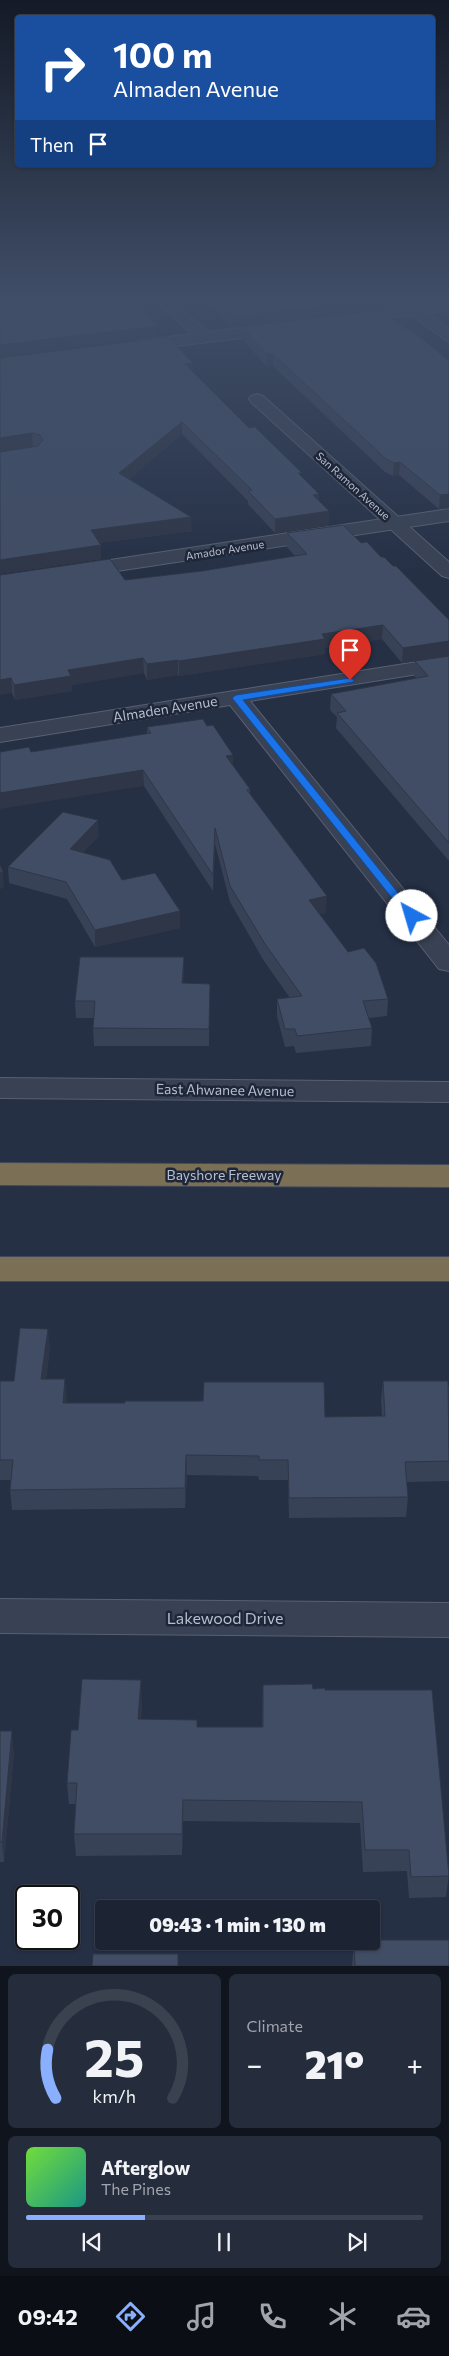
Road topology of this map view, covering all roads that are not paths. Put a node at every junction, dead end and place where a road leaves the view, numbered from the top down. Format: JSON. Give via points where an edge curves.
{"nodes":[{"id":1,"x":257,"y":399,"type":"dead end"},
{"id":2,"x":449,"y":515,"type":"edge"},
{"id":3,"x":395,"y":523,"type":"junction"},
{"id":4,"x":449,"y":572,"type":"edge"},
{"id":5,"x":58,"y":574,"type":"edge"},
{"id":6,"x":449,"y":663,"type":"edge"},
{"id":7,"x":236,"y":698,"type":"junction"},
{"id":8,"x":0,"y":735,"type":"edge"},
{"id":9,"x":449,"y":962,"type":"edge"},
{"id":10,"x":0,"y":1088,"type":"edge"},
{"id":11,"x":449,"y":1092,"type":"edge"},
{"id":12,"x":0,"y":1174,"type":"edge"},
{"id":13,"x":449,"y":1176,"type":"edge"},
{"id":14,"x":0,"y":1269,"type":"edge"},
{"id":15,"x":449,"y":1269,"type":"edge"},
{"id":16,"x":0,"y":1616,"type":"edge"},
{"id":17,"x":449,"y":1620,"type":"edge"}],
"edges":[{"from":1,"to":3,"type":"street","name":"San Ramon Avenue"},
{"from":2,"to":3,"type":"street","name":"Amador Avenue"},
{"from":3,"to":4,"type":"street","name":"San Ramon Avenue"},
{"from":3,"to":5,"type":"street","name":"Amador Avenue"},
{"from":6,"to":7,"type":"street","name":"Almaden Avenue"},
{"from":7,"to":8,"type":"street","name":"Almaden Avenue"},
{"from":7,"to":9,"type":"street"},
{"from":10,"to":11,"type":"street","name":"East Ahwanee Avenue"},
{"from":12,"to":13,"type":"highway","name":"Bayshore Freeway"},
{"from":14,"to":15,"type":"highway"},
{"from":16,"to":17,"type":"street","name":"Lakewood Drive"}]}
